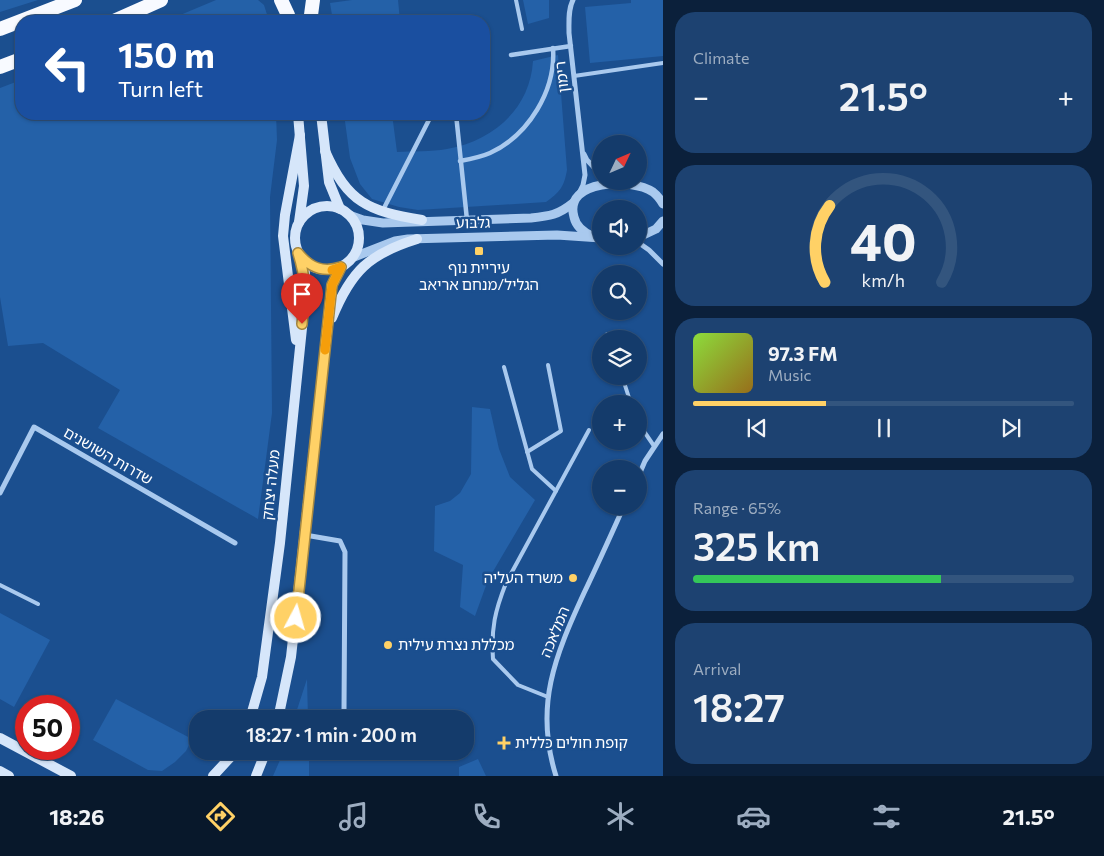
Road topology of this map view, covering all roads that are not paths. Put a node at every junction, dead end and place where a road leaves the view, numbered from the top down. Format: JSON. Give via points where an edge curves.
{"nodes":[{"id":1,"x":75,"y":0,"type":"edge"},
{"id":2,"x":161,"y":0,"type":"edge"},
{"id":3,"x":281,"y":0,"type":"edge"},
{"id":4,"x":286,"y":0,"type":"edge"},
{"id":5,"x":311,"y":0,"type":"edge"},
{"id":6,"x":516,"y":0,"type":"edge"},
{"id":7,"x":573,"y":0,"type":"edge"},
{"id":8,"x":36,"y":15,"type":"edge"},
{"id":9,"x":127,"y":15,"type":"edge"},
{"id":10,"x":287,"y":15,"type":"edge"},
{"id":11,"x":288,"y":15,"type":"edge"},
{"id":12,"x":312,"y":15,"type":"edge"},
{"id":13,"x":15,"y":23,"type":"edge"},
{"id":14,"x":0,"y":29,"type":"edge"},
{"id":15,"x":522,"y":29,"type":"dead end"},
{"id":16,"x":571,"y":46,"type":"junction"},
{"id":17,"x":553,"y":48,"type":"junction"},
{"id":18,"x":511,"y":55,"type":"dead end"},
{"id":19,"x":15,"y":61,"type":"edge"},
{"id":20,"x":663,"y":63,"type":"edge"},
{"id":21,"x":0,"y":67,"type":"edge"},
{"id":22,"x":574,"y":76,"type":"junction"},
{"id":23,"x":299,"y":120,"type":"edge"},
{"id":24,"x":322,"y":120,"type":"edge"},
{"id":25,"x":429,"y":120,"type":"edge"},
{"id":26,"x":457,"y":120,"type":"edge"},
{"id":27,"x":300,"y":134,"type":"junction"},
{"id":28,"x":325,"y":151,"type":"junction"},
{"id":29,"x":583,"y":153,"type":"junction"},
{"id":30,"x":460,"y":161,"type":"junction"},
{"id":31,"x":592,"y":165,"type":"edge"},
{"id":32,"x":592,"y":187,"type":"edge"},
{"id":33,"x":648,"y":190,"type":"edge"},
{"id":34,"x":652,"y":191,"type":"junction"},
{"id":35,"x":663,"y":194,"type":"edge"},
{"id":36,"x":576,"y":199,"type":"junction"},
{"id":37,"x":663,"y":204,"type":"edge"},
{"id":38,"x":340,"y":209,"type":"junction"},
{"id":39,"x":382,"y":211,"type":"junction"},
{"id":40,"x":349,"y":215,"type":"junction"},
{"id":41,"x":422,"y":220,"type":"junction"},
{"id":42,"x":467,"y":220,"type":"junction"},
{"id":43,"x":299,"y":223,"type":"junction"},
{"id":44,"x":663,"y":223,"type":"edge"},
{"id":45,"x":647,"y":233,"type":"edge"},
{"id":46,"x":592,"y":234,"type":"edge"},
{"id":47,"x":592,"y":238,"type":"edge"},
{"id":48,"x":417,"y":239,"type":"junction"},
{"id":49,"x":647,"y":249,"type":"edge"},
{"id":50,"x":298,"y":253,"type":"junction"},
{"id":51,"x":354,"y":256,"type":"junction"},
{"id":52,"x":663,"y":264,"type":"edge"},
{"id":53,"x":341,"y":267,"type":"junction"},
{"id":54,"x":328,"y":328,"type":"junction"},
{"id":55,"x":298,"y":359,"type":"junction"},
{"id":56,"x":548,"y":365,"type":"dead end"},
{"id":57,"x":504,"y":366,"type":"dead end"},
{"id":58,"x":589,"y":430,"type":"dead end"},
{"id":59,"x":663,"y":434,"type":"edge"},
{"id":60,"x":647,"y":436,"type":"edge"},
{"id":61,"x":654,"y":446,"type":"junction"},
{"id":62,"x":527,"y":452,"type":"junction"},
{"id":63,"x":647,"y":460,"type":"edge"},
{"id":64,"x":556,"y":491,"type":"junction"},
{"id":65,"x":0,"y":493,"type":"edge"},
{"id":66,"x":620,"y":515,"type":"edge"},
{"id":67,"x":305,"y":535,"type":"junction"},
{"id":68,"x":235,"y":543,"type":"dead end"},
{"id":69,"x":0,"y":585,"type":"edge"},
{"id":70,"x":38,"y":604,"type":"dead end"},
{"id":71,"x":548,"y":697,"type":"junction"},
{"id":72,"x":253,"y":710,"type":"edge"},
{"id":73,"x":280,"y":710,"type":"edge"},
{"id":74,"x":344,"y":710,"type":"dead end"},
{"id":75,"x":0,"y":738,"type":"edge"},
{"id":76,"x":228,"y":760,"type":"edge"},
{"id":77,"x":233,"y":760,"type":"edge"},
{"id":78,"x":262,"y":760,"type":"edge"},
{"id":79,"x":0,"y":771,"type":"edge"},
{"id":80,"x":9,"y":776,"type":"edge"},
{"id":81,"x":71,"y":776,"type":"edge"},
{"id":82,"x":213,"y":776,"type":"edge"},
{"id":83,"x":225,"y":776,"type":"edge"},
{"id":84,"x":256,"y":776,"type":"edge"},
{"id":85,"x":556,"y":776,"type":"edge"}],
"edges":[{"from":1,"to":8,"type":"highway"},
{"from":2,"to":9,"type":"highway"},
{"from":3,"to":10,"type":"highway"},
{"from":4,"to":11,"type":"main road"},
{"from":5,"to":12,"type":"highway"},
{"from":6,"to":15,"type":"lane"},
{"from":7,"to":16,"type":"street","name":"רימון","via":[[569,16]]},
{"from":13,"to":14,"type":"highway"},
{"from":16,"to":17,"type":"street"},
{"from":16,"to":22,"type":"street","name":"רימון"},
{"from":17,"to":18,"type":"street"},
{"from":17,"to":30,"type":"street","via":[[554,61],[544,98],[522,130],[492,152]]},
{"from":19,"to":21,"type":"highway"},
{"from":20,"to":22,"type":"lane"},
{"from":22,"to":29,"type":"street","name":"רימון"},
{"from":23,"to":27,"type":"main road"},
{"from":24,"to":28,"type":"main road"},
{"from":25,"to":39,"type":"street"},
{"from":26,"to":30,"type":"street"},
{"from":27,"to":43,"type":"main road","via":[[304,186]]},
{"from":27,"to":55,"type":"main road","via":[[283,236]]},
{"from":28,"to":38,"type":"main road","via":[[329,182]]},
{"from":28,"to":39,"type":"main road","via":[[343,186],[363,204]]},
{"from":29,"to":31,"type":"street"},
{"from":29,"to":36,"type":"street","name":"רימון","via":[[585,175]]},
{"from":30,"to":42,"type":"street"},
{"from":32,"to":36,"type":"street","name":"גלבוע"},
{"from":33,"to":34,"type":"street","name":"גלבוע"},
{"from":34,"to":35,"type":"street"},
{"from":34,"to":37,"type":"street"},
{"from":36,"to":42,"type":"street","name":"גלבוע","via":[[551,216]]},
{"from":36,"to":46,"type":"street","via":[[572,211],[575,222]]},
{"from":38,"to":40,"type":"main road"},
{"from":38,"to":43,"type":"main road","via":[[321,207],[312,210]]},
{"from":39,"to":41,"type":"main road"},
{"from":40,"to":41,"type":"street","name":"גלבוע","via":[[384,223]]},
{"from":40,"to":51,"type":"main road","via":[[355,222],[359,240]]},
{"from":41,"to":42,"type":"street","name":"גלבוע"},
{"from":43,"to":50,"type":"main road","via":[[295,238]]},
{"from":44,"to":45,"type":"street"},
{"from":47,"to":48,"type":"street","name":"גלבוע","via":[[557,235]]},
{"from":48,"to":51,"type":"street","name":"גלבוע","via":[[395,241]]},
{"from":48,"to":54,"type":"main road","via":[[394,246],[354,276],[343,291]]},
{"from":49,"to":52,"type":"street"},
{"from":50,"to":53,"type":"main road","via":[[312,267],[322,270]]},
{"from":50,"to":55,"type":"main road","name":"מעלה יצחק","via":[[306,289]]},
{"from":51,"to":53,"type":"main road"},
{"from":53,"to":54,"type":"main road","via":[[332,285]]},
{"from":54,"to":67,"type":"main road"},
{"from":55,"to":72,"type":"main road","name":"מעלה יצחק","via":[[280,543],[262,677]]},
{"from":56,"to":62,"type":"lane","via":[[561,431]]},
{"from":57,"to":62,"type":"lane"},
{"from":58,"to":64,"type":"lane"},
{"from":59,"to":61,"type":"street"},
{"from":60,"to":61,"type":"lane"},
{"from":61,"to":63,"type":"street"},
{"from":62,"to":64,"type":"lane","via":[[532,470]]},
{"from":64,"to":71,"type":"lane","via":[[506,583],[496,610],[492,640],[493,659],[518,685]]},
{"from":65,"to":68,"type":"street","name":"שדרות השושנים","via":[[34,427]]},
{"from":66,"to":71,"type":"street","name":"המלאכה","via":[[562,641]]},
{"from":67,"to":73,"type":"main road","via":[[292,657]]},
{"from":67,"to":74,"type":"street","via":[[340,541],[345,552]]},
{"from":69,"to":70,"type":"lane"},
{"from":71,"to":85,"type":"street","name":"המלאכה","via":[[551,759]]},
{"from":75,"to":81,"type":"main road"},
{"from":76,"to":82,"type":"main road"},
{"from":77,"to":83,"type":"main road"},
{"from":78,"to":84,"type":"main road"},
{"from":79,"to":80,"type":"main road"}]}
